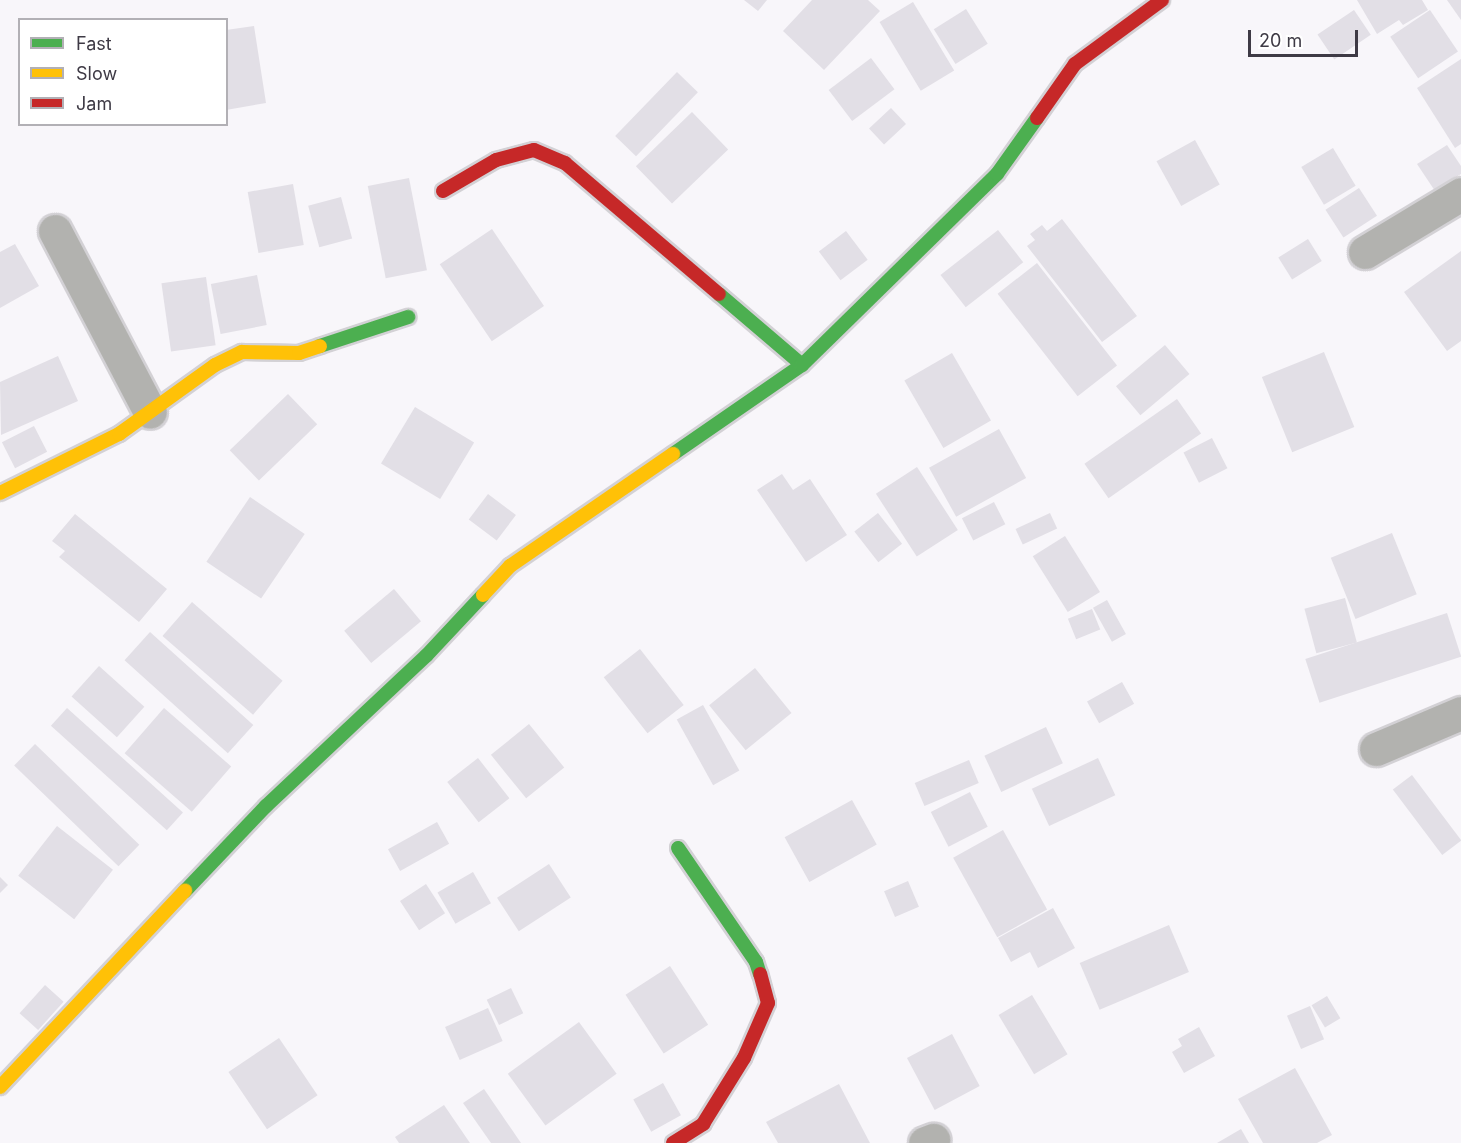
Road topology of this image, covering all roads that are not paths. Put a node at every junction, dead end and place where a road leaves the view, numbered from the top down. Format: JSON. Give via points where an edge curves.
{"nodes":[{"id":1,"x":1162,"y":0,"type":"edge"},
{"id":2,"x":443,"y":191,"type":"dead end"},
{"id":3,"x":1461,"y":194,"type":"edge"},
{"id":4,"x":56,"y":231,"type":"dead end"},
{"id":5,"x":1365,"y":252,"type":"dead end"},
{"id":6,"x":408,"y":317,"type":"dead end"},
{"id":7,"x":802,"y":365,"type":"junction"},
{"id":8,"x":150,"y":412,"type":"junction"},
{"id":9,"x":0,"y":493,"type":"edge"},
{"id":10,"x":1461,"y":713,"type":"edge"},
{"id":11,"x":1376,"y":749,"type":"dead end"},
{"id":12,"x":678,"y":848,"type":"dead end"},
{"id":13,"x":0,"y":1087,"type":"edge"},
{"id":14,"x":678,"y":1142,"type":"edge"}],
"edges":[{"from":1,"to":7,"type":"street","via":[[1075,64],[997,174]]},
{"from":2,"to":7,"type":"street","via":[[496,160],[534,150],[565,163]]},
{"from":3,"to":5,"type":"street"},
{"from":4,"to":8,"type":"street"},
{"from":6,"to":8,"type":"street","via":[[299,353],[242,352],[215,365]]},
{"from":7,"to":13,"type":"street","via":[[510,566],[426,656],[267,806]]},
{"from":8,"to":9,"type":"street","via":[[119,434]]},
{"from":10,"to":11,"type":"street"},
{"from":12,"to":14,"type":"street","via":[[756,962],[768,1003],[744,1058],[703,1124]]}]}
